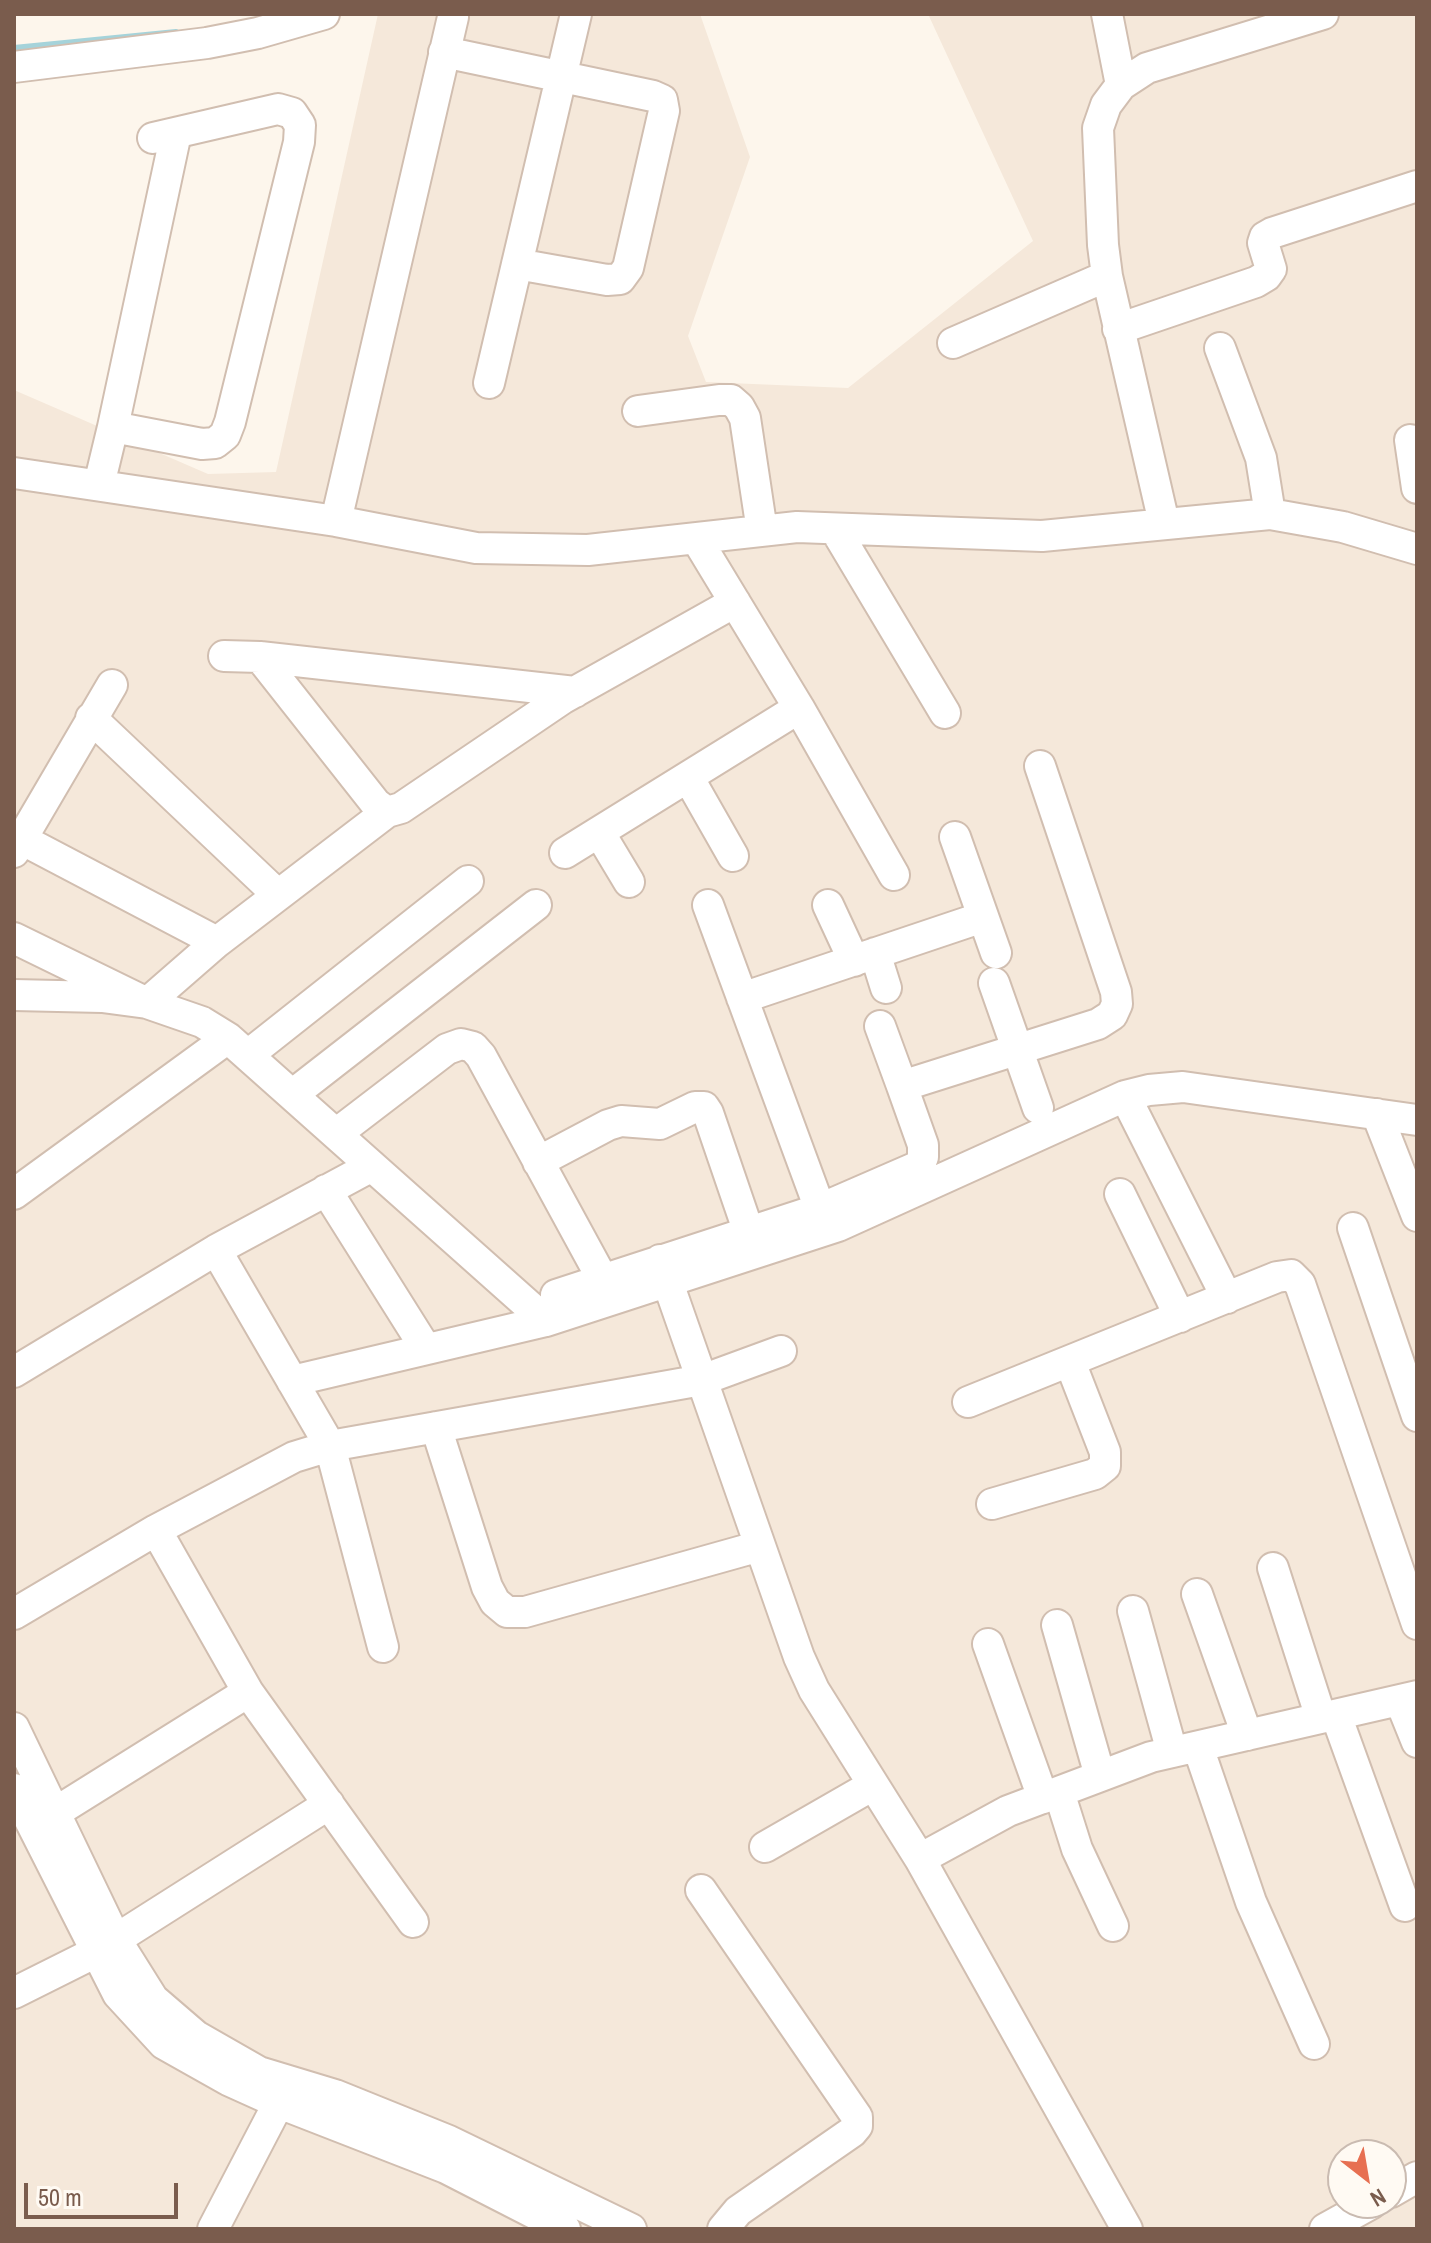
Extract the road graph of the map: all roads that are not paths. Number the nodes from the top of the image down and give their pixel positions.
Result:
1 (324, 14) edge
2 (576, 14) edge
3 (1107, 14) edge
4 (1311, 16) edge
5 (453, 17) dead end
6 (1247, 25) edge
7 (444, 52) junction
8 (14, 67) edge
9 (562, 78) junction
10 (1121, 85) junction
11 (1417, 186) edge
12 (517, 264) junction
13 (1107, 276) junction
14 (1118, 329) junction
15 (953, 343) dead end
16 (1220, 348) dead end
17 (489, 383) dead end
18 (638, 411) dead end
19 (113, 427) junction
20 (1410, 440) dead end
21 (14, 473) edge
22 (99, 485) junction
23 (1417, 488) edge
24 (1270, 514) junction
25 (336, 521) junction
26 (1164, 523) junction
27 (835, 529) junction
28 (762, 531) junction
29 (696, 538) junction
30 (1417, 549) edge
31 (735, 602) junction
32 (224, 656) dead end
33 (260, 657) junction
34 (112, 685) dead end
35 (575, 692) junction
36 (799, 708) junction
37 (945, 713) dead end
38 (91, 718) junction
39 (1040, 766) dead end
40 (688, 777) junction
41 (387, 812) junction
42 (599, 832) junction
43 (955, 837) dead end
44 (18, 845) edge
45 (565, 853) dead end
46 (733, 856) dead end
47 (894, 875) dead end
48 (468, 881) dead end
49 (629, 882) dead end
50 (278, 895) junction
51 (536, 905) dead end
52 (708, 905) dead end
53 (828, 905) dead end
54 (983, 917) junction
55 (14, 938) edge
56 (217, 942) junction
57 (996, 953) dead end
58 (864, 957) junction
59 (994, 983) dead end
60 (886, 988) dead end
61 (14, 995) edge
62 (742, 998) junction
63 (147, 1003) junction
64 (880, 1026) dead end
65 (238, 1046) junction
66 (1018, 1050) junction
67 (902, 1086) junction
68 (292, 1095) junction
69 (1125, 1096) junction
70 (1038, 1108) dead end
71 (1377, 1114) junction
72 (1417, 1120) edge
73 (336, 1134) junction
74 (538, 1162) junction
75 (372, 1166) junction
76 (326, 1190) junction
77 (14, 1194) edge
78 (1120, 1194) dead end
79 (820, 1209) junction
80 (1417, 1216) edge
81 (1353, 1228) dead end
82 (748, 1230) junction
83 (216, 1250) junction
84 (664, 1272) junction
85 (603, 1280) junction
86 (1227, 1298) junction
87 (551, 1308) junction
88 (1180, 1317) junction
89 (426, 1349) junction
90 (781, 1351) dead end
91 (1070, 1362) junction
92 (14, 1372) edge
93 (702, 1380) junction
94 (292, 1381) junction
95 (968, 1402) dead end
96 (1417, 1416) edge
97 (436, 1427) junction
98 (330, 1446) junction
99 (992, 1504) dead end
100 (156, 1530) junction
101 (760, 1546) junction
102 (1273, 1568) dead end
103 (1197, 1594) dead end
104 (1133, 1611) dead end
105 (14, 1614) edge
106 (1417, 1624) edge
107 (1057, 1625) dead end
108 (988, 1644) dead end
109 (383, 1647) dead end
110 (248, 1692) junction
111 (1408, 1698) edge
112 (1328, 1716) junction
113 (14, 1728) edge
114 (1247, 1735) junction
115 (1417, 1742) edge
116 (1185, 1750) junction
117 (1100, 1776) junction
118 (873, 1785) junction
119 (14, 1789) edge
120 (1051, 1795) junction
121 (329, 1804) junction
122 (34, 1825) edge
123 (765, 1847) dead end
124 (920, 1859) junction
125 (701, 1890) dead end
126 (1405, 1906) dead end
127 (413, 1922) dead end
128 (1113, 1926) dead end
129 (106, 1946) junction
130 (14, 1993) edge
131 (1314, 2044) dead end
132 (284, 2092) junction
133 (1343, 2219) edge
134 (213, 2229) edge
135 (565, 2229) edge
136 (631, 2229) edge
137 (723, 2229) edge
138 (1127, 2229) edge
139 (1325, 2229) edge

1 - 8 street
2 - 9 street
3 - 10 street
4 - 6 street
5 - 7 street
6 - 10 street
7 - 9 street
7 - 25 street
9 - 12 street
9 - 12 street
10 - 13 street
11 - 14 street
12 - 17 street
13 - 14 street
13 - 15 street
14 - 26 street
16 - 24 street
18 - 28 street
19 - 19 street
19 - 22 street
20 - 23 street
21 - 22 street
22 - 25 street
24 - 26 street
24 - 30 street
25 - 29 street
26 - 27 street
27 - 28 street
27 - 37 street
28 - 29 street
29 - 31 street
31 - 35 street
31 - 36 street
32 - 33 street
33 - 35 street
33 - 41 street
34 - 38 street
35 - 41 street
36 - 40 street
36 - 47 street
38 - 44 street
38 - 50 street
39 - 66 street
40 - 42 street
40 - 46 street
41 - 50 street
42 - 45 street
42 - 49 street
43 - 54 street
44 - 56 street
48 - 65 street
50 - 56 street
51 - 68 street
52 - 62 street
53 - 58 street
54 - 57 street
54 - 58 street
55 - 63 street
56 - 63 street
58 - 60 street
58 - 62 street
59 - 66 street
61 - 63 street
62 - 79 street
63 - 65 street
64 - 67 street
65 - 68 street
65 - 77 street
66 - 67 street
66 - 70 street
67 - 79 street
68 - 73 street
69 - 71 street
69 - 84 street
69 - 86 street
71 - 72 street
71 - 80 street
73 - 74 street
73 - 75 street
74 - 82 street
74 - 85 street
75 - 76 street
75 - 87 street
76 - 83 street
76 - 89 street
78 - 88 street
79 - 82 street
81 - 96 street
82 - 84 street
83 - 92 street
83 - 94 street
84 - 85 street
84 - 87 street
84 - 93 street
85 - 87 street
86 - 88 street
86 - 106 street
87 - 89 street
88 - 91 street
89 - 94 street
90 - 93 street
91 - 95 street
91 - 99 street
93 - 97 street
93 - 101 street
94 - 98 street
97 - 98 street
97 - 101 street
98 - 100 street
98 - 109 street
100 - 105 street
100 - 110 street
101 - 118 street
102 - 112 street
103 - 114 street
104 - 116 street
107 - 117 street
108 - 120 street
110 - 121 street
110 - 122 street
111 - 112 street
111 - 115 street
112 - 114 street
112 - 126 street
113 - 122 street
114 - 116 street
116 - 117 street
116 - 131 street
117 - 120 street
118 - 123 street
118 - 124 street
119 - 122 street
120 - 124 street
120 - 128 street
121 - 127 street
121 - 129 street
122 - 129 street
124 - 138 street
125 - 137 street
129 - 130 street
129 - 132 street
132 - 134 street
132 - 135 street
132 - 136 street
133 - 139 street

